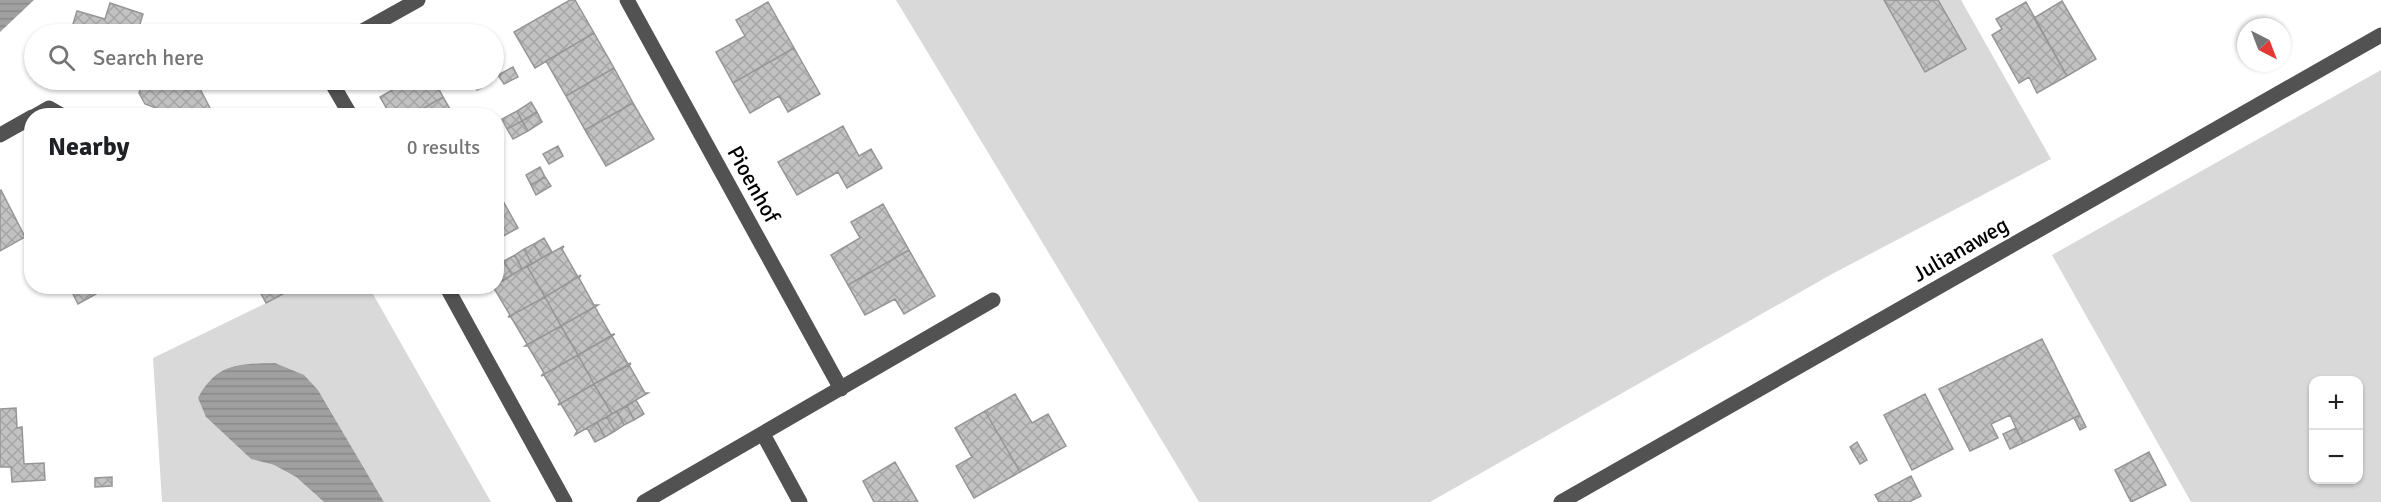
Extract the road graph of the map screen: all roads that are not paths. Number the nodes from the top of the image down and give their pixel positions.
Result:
1 (418, 0) edge
2 (627, 0) edge
3 (375, 24) edge
4 (2381, 35) edge
5 (336, 90) edge
6 (346, 108) edge
7 (24, 121) edge
8 (0, 135) edge
9 (450, 294) edge
10 (993, 300) dead end
11 (841, 389) junction
12 (763, 434) junction
13 (565, 502) edge
14 (644, 502) edge
15 (800, 502) edge
16 (1561, 502) edge

1 - 3 street
2 - 11 street, Pioenhof
4 - 16 street, Julianaweg
5 - 6 street
7 - 8 street
9 - 13 street
10 - 11 street
11 - 12 street
12 - 14 street
12 - 15 street

